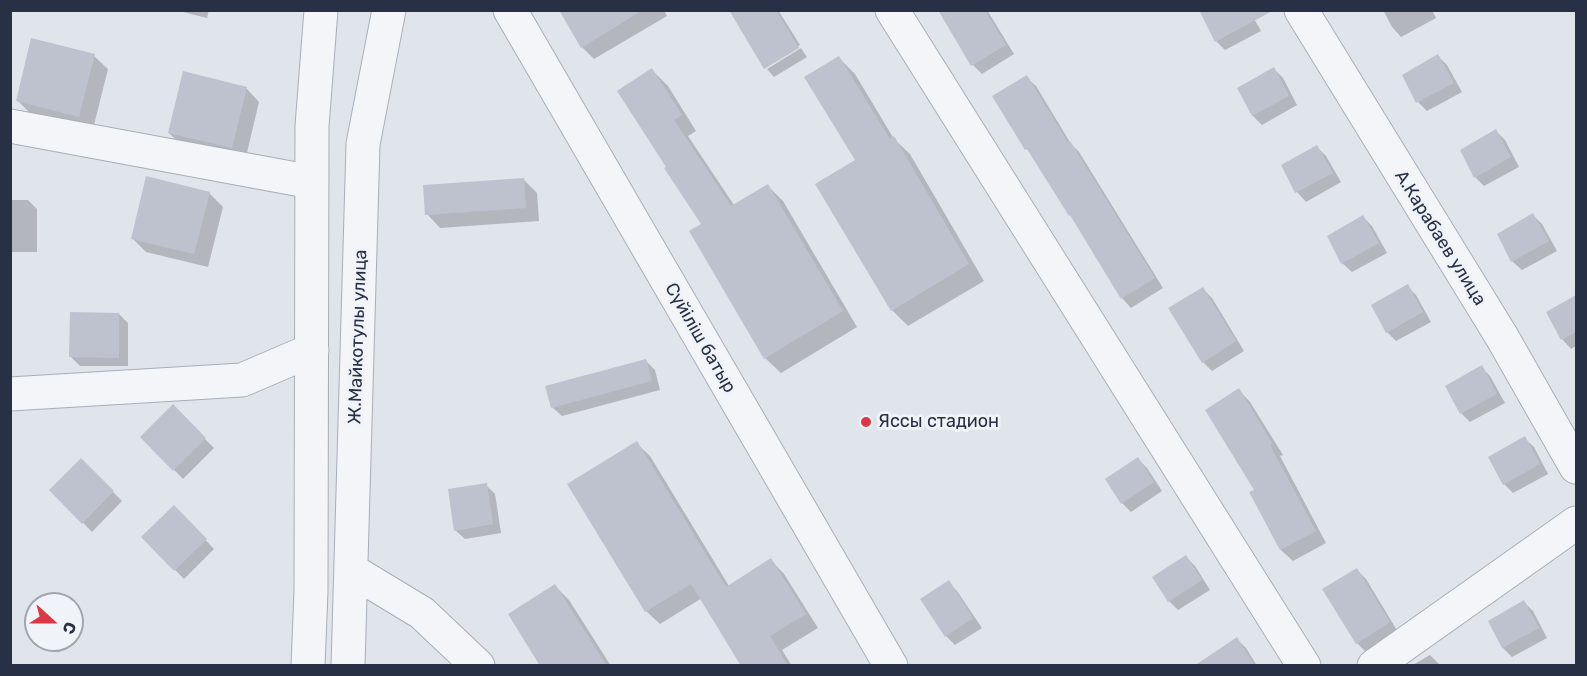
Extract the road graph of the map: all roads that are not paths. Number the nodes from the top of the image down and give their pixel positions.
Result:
1 (321, 10) edge
2 (389, 10) edge
3 (510, 10) edge
4 (892, 10) edge
5 (1301, 10) edge
6 (10, 126) edge
7 (312, 182) junction
8 (312, 350) junction
9 (10, 394) edge
10 (1576, 467) edge
11 (1576, 523) edge
12 (351, 570) junction
13 (308, 666) edge
14 (348, 666) edge
15 (478, 666) edge
16 (891, 666) edge
17 (1304, 666) edge
18 (1374, 666) edge

1 - 7 street
2 - 12 street, Ж.Майкотулы улица
3 - 16 street, Сүйіліш батыр
4 - 17 street
5 - 10 street, А.Карабаев улица
6 - 7 street
7 - 8 street
8 - 9 street
8 - 13 street
11 - 18 street
12 - 14 street, Ж.Майкотулы улица
12 - 15 street

